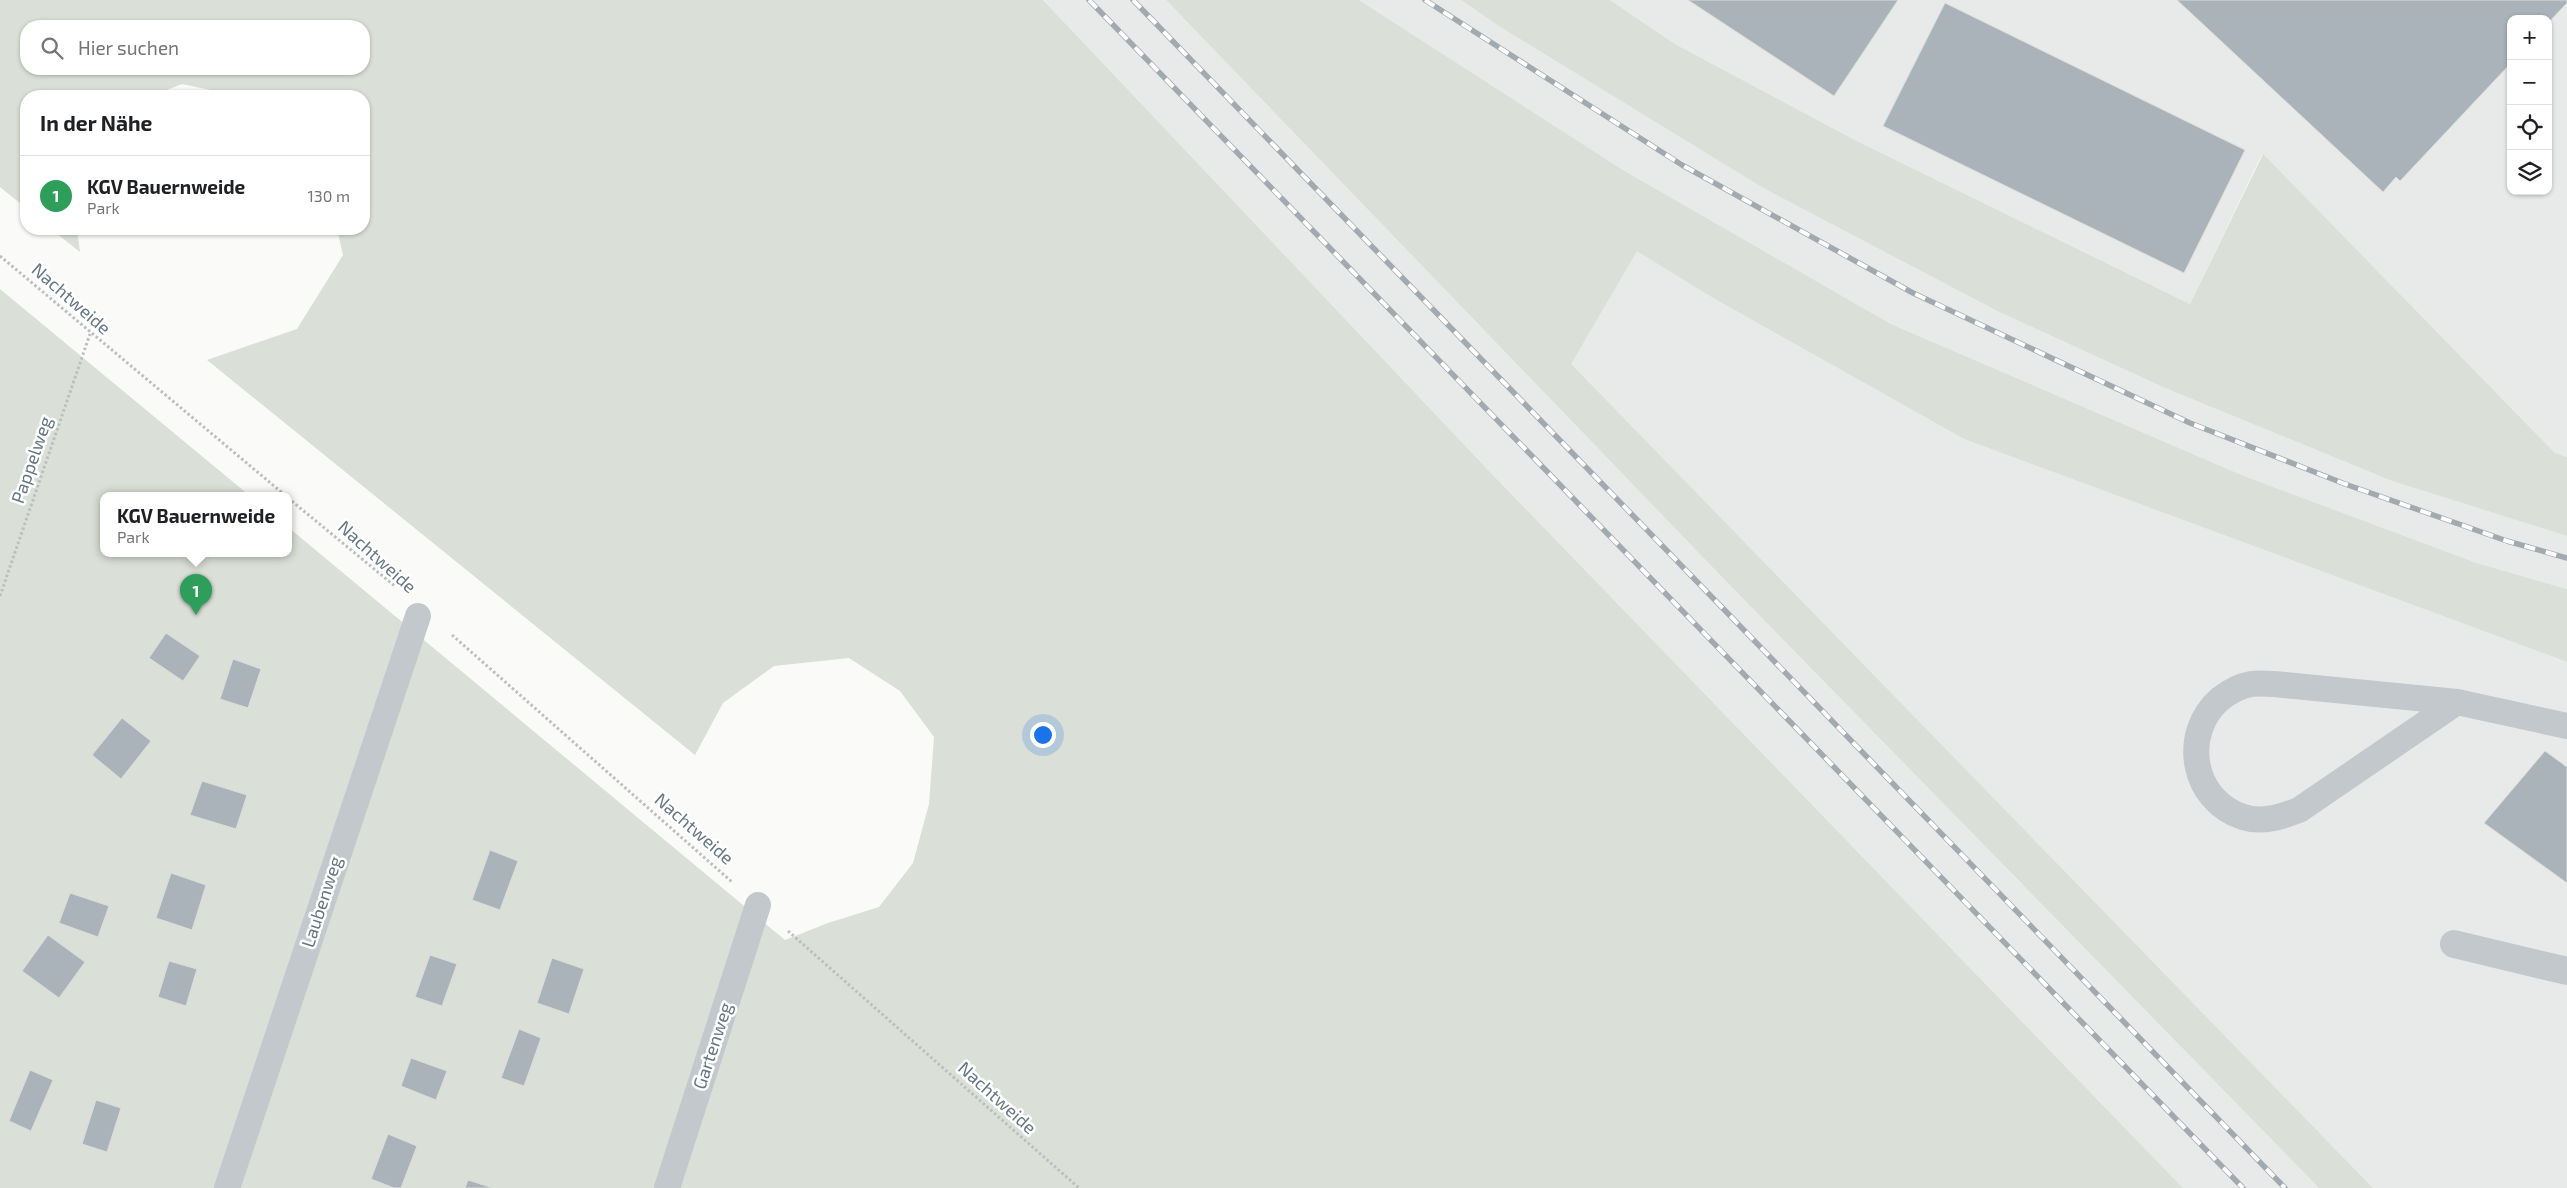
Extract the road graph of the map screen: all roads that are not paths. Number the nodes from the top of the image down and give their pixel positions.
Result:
1 (418, 616) road end
2 (2457, 702) junction
3 (2567, 726) edge
4 (758, 905) road end
5 (2454, 944) dead end
6 (2567, 971) edge
7 (227, 1188) edge
8 (667, 1188) edge

1 - 7 lane, Laubenweg
2 - 2 lane
2 - 3 lane
4 - 8 lane, Gartenweg
5 - 6 street

